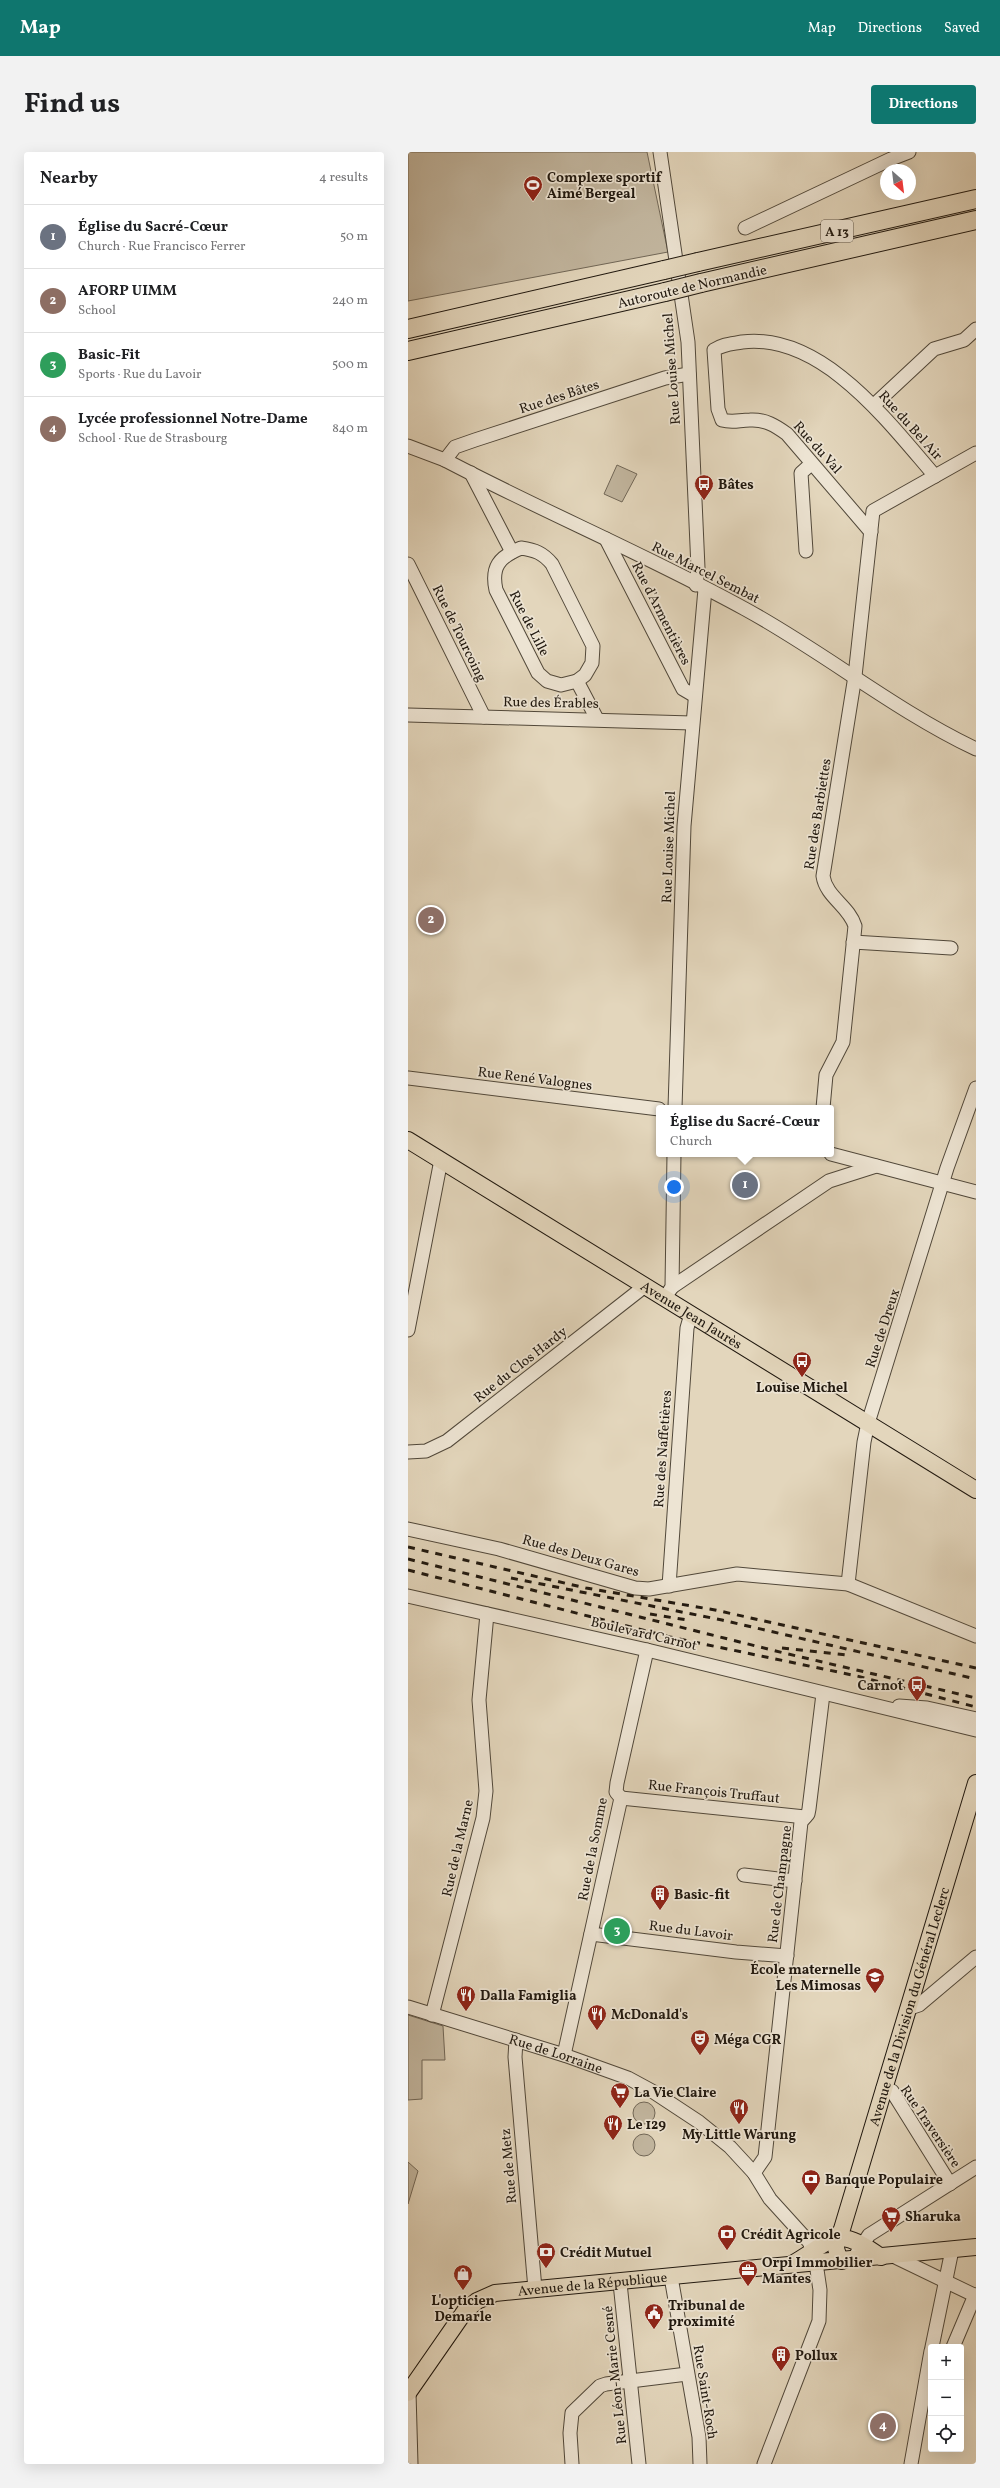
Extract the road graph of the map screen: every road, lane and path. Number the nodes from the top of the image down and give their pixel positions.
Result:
1 (660, 152) edge
2 (909, 152) edge
3 (976, 199) edge
4 (976, 220) edge
5 (745, 228) dead end
6 (408, 329) edge
7 (976, 329) edge
8 (714, 350) joint
9 (408, 351) edge
10 (689, 374) junction
11 (874, 405) junction
12 (408, 446) edge
13 (976, 453) edge
14 (445, 460) junction
15 (811, 464) junction
16 (471, 473) junction
17 (935, 476) junction
18 (871, 532) junction
19 (606, 539) junction
20 (806, 551) dead end
21 (512, 552) junction
22 (408, 564) edge
23 (700, 587) junction
24 (855, 676) junction
25 (577, 681) junction
26 (695, 696) junction
27 (410, 712) edge
28 (484, 717) junction
29 (597, 720) junction
30 (692, 723) junction
31 (976, 749) edge
32 (853, 942) junction
33 (951, 948) dead end
34 (408, 1078) edge
35 (976, 1088) edge
36 (675, 1105) edge
37 (823, 1105) edge
38 (656, 1109) edge
39 (408, 1140) edge
40 (834, 1155) edge
41 (674, 1157) edge
42 (441, 1160) junction
43 (876, 1166) junction
44 (829, 1181) junction
45 (942, 1183) junction
46 (976, 1192) edge
47 (645, 1286) junction
48 (668, 1292) junction
49 (690, 1314) junction
50 (408, 1330) edge
51 (868, 1423) junction
52 (408, 1452) edge
53 (976, 1490) edge
54 (408, 1529) edge
55 (848, 1584) junction
56 (669, 1586) junction
57 (408, 1596) edge
58 (487, 1614) junction
59 (976, 1636) edge
60 (647, 1650) junction
61 (823, 1694) junction
62 (871, 1705) junction
63 (976, 1719) edge
64 (976, 1730) edge
65 (976, 1783) edge
66 (621, 1798) junction
67 (805, 1817) junction
68 (744, 1875) dead end
69 (795, 1880) junction
70 (591, 1934) junction
71 (786, 1956) junction
72 (976, 1957) edge
73 (408, 2007) edge
74 (907, 2009) junction
75 (432, 2015) junction
76 (516, 2040) junction
77 (564, 2055) junction
78 (883, 2088) junction
79 (976, 2167) edge
80 (754, 2172) junction
81 (950, 2184) junction
82 (827, 2243) junction
83 (862, 2243) junction
84 (976, 2247) edge
85 (952, 2250) junction
86 (887, 2257) junction
87 (848, 2260) junction
88 (671, 2277) junction
89 (944, 2280) junction
90 (620, 2283) junction
91 (535, 2289) junction
92 (976, 2295) edge
93 (933, 2344) edge
94 (953, 2344) edge
95 (428, 2363) junction
96 (410, 2370) edge
97 (687, 2374) junction
98 (631, 2379) junction
99 (927, 2387) edge
100 (409, 2391) edge
101 (412, 2464) edge
102 (572, 2464) edge
103 (639, 2464) edge
104 (700, 2464) edge
105 (764, 2464) edge
106 (911, 2464) edge

1 - 10 street, Rue Louise Michel
2 - 5 street
3 - 6 highway, Autoroute de Normandie / A 13, bridge
4 - 9 highway, Autoroute de Normandie / A 13, bridge
7 - 11 street
8 - 11 street, Rue du Bel Air
8 - 15 street, Rue du Val
10 - 14 street, Rue des Bâtes
10 - 23 street, Rue Louise Michel
11 - 17 street, Rue du Bel Air
12 - 14 street, Rue Marcel Sembat
13 - 17 street
14 - 16 street, Rue Marcel Sembat
15 - 18 street, Rue du Val
15 - 20 street
16 - 19 street, Rue Marcel Sembat
16 - 21 street
17 - 18 street, Rue des Barbiettes
18 - 24 street, Rue des Barbiettes
19 - 23 street, Rue Marcel Sembat
19 - 26 street, Rue d'Armentières
21 - 25 street
21 - 25 street, Rue de Lille
22 - 28 street, Rue de Tourcoing
23 - 24 street, Rue Marcel Sembat
23 - 26 street, Rue Louise Michel
24 - 31 street, Rue Marcel Sembat
24 - 32 street, Rue des Barbiettes
25 - 29 street
26 - 30 street, Rue Louise Michel
27 - 28 street, Rue des Érables
28 - 29 street, Rue des Érables
29 - 30 street, Rue des Érables
30 - 36 street, Rue Louise Michel
32 - 33 street
32 - 37 street, Rue des Barbiettes
34 - 38 street, Rue René Valognes
35 - 45 street, Rue de Dreux
39 - 42 main road, Avenue Jean Jaurès
40 - 43 street
40 - 44 street
41 - 48 street
42 - 47 main road, Avenue Jean Jaurès
42 - 50 street
43 - 44 street
43 - 45 street
44 - 48 street
45 - 46 street
45 - 51 street, Rue de Dreux
47 - 48 main road, Avenue Jean Jaurès
47 - 52 street, Rue du Clos Hardy
48 - 49 main road, Avenue Jean Jaurès
49 - 51 main road, Avenue Jean Jaurès
49 - 56 street, Rue des Naffetières
51 - 53 main road, Avenue Jean Jaurès
51 - 55 street, Rue de Dreux
54 - 56 street, Rue des Deux Gares
55 - 56 street, Rue des Deux Gares
55 - 59 street, Rue des Deux Gares
57 - 58 street, Boulevard Carnot
58 - 60 street, Boulevard Carnot
58 - 75 street, Rue de la Marne
60 - 61 street, Boulevard Carnot
60 - 66 street, Rue de la Somme
61 - 62 street, Boulevard Carnot
61 - 67 street, Rue de Champagne
62 - 63 street, Boulevard Carnot
62 - 64 street, Boulevard Carnot
65 - 74 main road, Avenue de la Division du Général Leclerc
66 - 67 street, Rue François Truffaut
66 - 70 street, Rue de la Somme
67 - 69 street, Rue de Champagne
68 - 69 street
69 - 71 street, Rue de Champagne
70 - 71 street, Rue du Lavoir
70 - 77 street, Rue de la Somme
71 - 80 street, Rue de Champagne
72 - 74 street
73 - 75 street, Rue de Lorraine
74 - 78 main road, Avenue de la Division du Général Leclerc
75 - 76 street, Rue de Lorraine
76 - 77 street, Rue de Lorraine
76 - 91 street, Rue de Metz
77 - 80 street, Rue de Lorraine
78 - 81 street, Rue Traversière
78 - 82 main road, Avenue de la Division du Général Leclerc
79 - 81 street
80 - 82 street, Rue de Lorraine
81 - 83 street
82 - 83 main road
82 - 87 main road, Avenue de la République
82 - 87 main road, Avenue de la Division du Général Leclerc
82 - 88 main road, Avenue de la République
82 - 105 street
83 - 86 main road
83 - 87 street
84 - 85 main road, Avenue de la République
85 - 86 main road, Avenue de la République
85 - 89 street
86 - 87 main road, Avenue de la République
86 - 89 street
88 - 90 main road, Avenue de la République
88 - 97 street, Rue Saint-Roch
89 - 92 street
89 - 93 street
90 - 91 main road, Avenue de la République
90 - 98 street, Rue Léon-Marie Cesné
91 - 95 main road, Avenue de la République
92 - 94 street
95 - 96 main road
95 - 100 main road, Avenue de la République
96 - 100 main road
97 - 98 street
97 - 104 street, Rue Saint-Roch
98 - 102 street
98 - 103 street, Rue Léon-Marie Cesné
99 - 106 street
100 - 101 street

